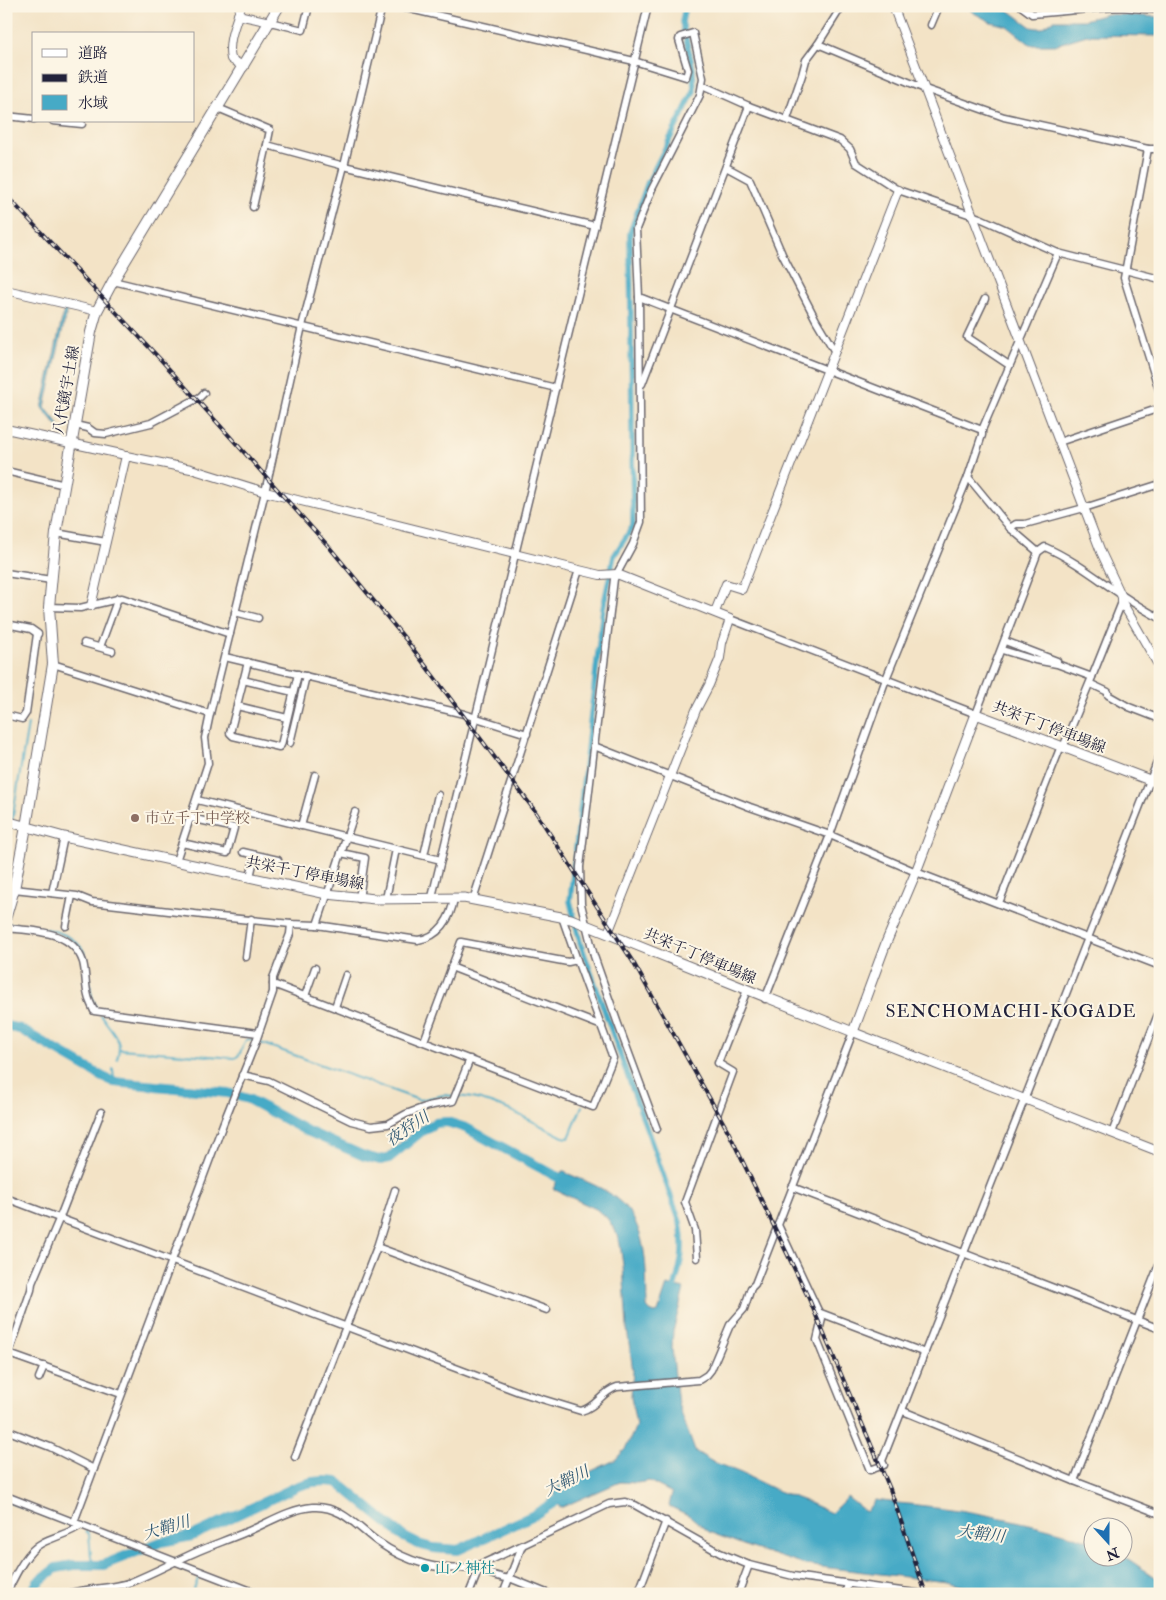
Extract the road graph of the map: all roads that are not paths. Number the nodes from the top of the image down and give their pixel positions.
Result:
1 (241, 6) edge
2 (280, 6) edge
3 (309, 6) edge
4 (382, 6) edge
5 (397, 6) edge
6 (648, 6) edge
7 (842, 6) edge
8 (894, 6) edge
9 (939, 6) edge
10 (1021, 6) edge
11 (1160, 10) edge
12 (238, 15) junction
13 (270, 22) junction
14 (931, 25) dead end
15 (818, 44) junction
16 (634, 62) junction
17 (244, 67) junction
18 (702, 85) junction
19 (925, 89) junction
20 (749, 106) junction
21 (218, 108) junction
22 (6, 116) edge
23 (32, 119) edge
24 (787, 119) junction
25 (63, 122) edge
26 (82, 124) dead end
27 (267, 145) junction
28 (1148, 148) junction
29 (1160, 150) edge
30 (344, 166) junction
31 (726, 167) junction
32 (898, 190) junction
33 (253, 207) dead end
34 (974, 216) junction
35 (595, 226) junction
36 (1058, 253) junction
37 (1126, 270) junction
38 (1160, 279) edge
39 (113, 281) junction
40 (6, 290) edge
41 (639, 297) junction
42 (985, 299) dead end
43 (671, 309) junction
44 (97, 311) junction
45 (302, 326) junction
46 (1020, 340) junction
47 (835, 352) junction
48 (1009, 366) junction
49 (828, 370) junction
50 (556, 388) junction
51 (641, 388) junction
52 (204, 393) dead end
53 (1160, 393) edge
54 (1160, 408) edge
55 (75, 424) junction
56 (6, 429) edge
57 (982, 430) junction
58 (1060, 442) junction
59 (72, 443) junction
60 (121, 454) dead end
61 (6, 471) edge
62 (968, 477) junction
63 (1160, 484) edge
64 (64, 485) junction
65 (265, 492) junction
66 (1084, 508) junction
67 (1010, 528) junction
68 (56, 533) junction
69 (106, 542) junction
70 (1038, 552) junction
71 (516, 554) junction
72 (579, 570) junction
73 (6, 573) edge
74 (617, 574) junction
75 (51, 580) junction
76 (118, 598) junction
77 (1122, 599) junction
78 (91, 606) junction
79 (49, 607) junction
80 (236, 612) junction
81 (715, 612) junction
82 (258, 618) dead end
83 (1160, 618) edge
84 (730, 619) junction
85 (6, 624) edge
86 (230, 634) junction
87 (1005, 641) junction
88 (84, 643) dead end
89 (100, 647) junction
90 (1002, 650) junction
91 (112, 652) dead end
92 (225, 657) junction
93 (248, 662) junction
94 (53, 664) junction
95 (1160, 668) edge
96 (298, 674) junction
97 (306, 676) junction
98 (886, 679) junction
99 (1092, 679) junction
100 (243, 680) junction
101 (294, 692) junction
102 (237, 706) junction
103 (210, 714) junction
104 (976, 714) junction
105 (6, 715) edge
106 (475, 717) junction
107 (287, 718) junction
108 (1160, 719) edge
109 (527, 734) junction
110 (290, 743) dead end
111 (594, 746) junction
112 (1061, 746) junction
113 (1160, 755) edge
114 (315, 775) dead end
115 (670, 776) junction
116 (1150, 780) junction
117 (1160, 784) edge
118 (438, 795) dead end
119 (197, 800) junction
120 (355, 812) dead end
121 (191, 818) junction
122 (7, 821) edge
123 (24, 826) junction
124 (301, 826) junction
125 (830, 835) junction
126 (64, 836) junction
127 (346, 837) junction
128 (182, 843) junction
129 (396, 849) junction
130 (243, 852) dead end
131 (341, 853) junction
132 (255, 855) junction
133 (424, 855) junction
134 (278, 860) dead end
135 (441, 860) junction
136 (176, 861) junction
137 (916, 872) junction
138 (250, 877) junction
139 (14, 889) junction
140 (52, 893) junction
141 (327, 894) junction
142 (72, 896) junction
143 (432, 897) junction
144 (454, 898) junction
145 (359, 899) junction
146 (386, 899) junction
147 (474, 900) junction
148 (998, 903) junction
149 (6, 916) edge
150 (566, 918) junction
151 (251, 919) junction
152 (585, 923) junction
153 (291, 924) junction
154 (317, 925) junction
155 (66, 926) dead end
156 (6, 928) edge
157 (608, 933) junction
158 (1088, 938) junction
159 (246, 957) dead end
160 (577, 960) junction
161 (1160, 966) edge
162 (451, 967) junction
163 (315, 968) dead end
164 (346, 975) dead end
165 (272, 984) junction
166 (747, 990) junction
167 (305, 996) junction
168 (766, 998) junction
169 (335, 1007) junction
170 (1160, 1009) edge
171 (602, 1026) junction
172 (852, 1032) junction
173 (257, 1039) junction
174 (424, 1041) junction
175 (470, 1059) junction
176 (241, 1076) junction
177 (1025, 1099) junction
178 (100, 1112) dead end
179 (657, 1129) dead end
180 (1112, 1133) junction
181 (1160, 1152) edge
182 (792, 1187) junction
183 (395, 1190) dead end
184 (6, 1198) edge
185 (60, 1217) junction
186 (778, 1225) junction
187 (377, 1246) junction
188 (965, 1253) junction
189 (697, 1258) dead end
190 (171, 1260) junction
191 (1160, 1262) edge
192 (547, 1310) dead end
193 (818, 1312) junction
194 (1137, 1320) junction
195 (345, 1326) junction
196 (1160, 1328) edge
197 (925, 1353) junction
198 (9, 1354) junction
199 (6, 1362) edge
200 (44, 1366) junction
201 (39, 1378) dead end
202 (121, 1394) junction
203 (903, 1411) junction
204 (6, 1430) edge
205 (295, 1458) dead end
206 (94, 1469) junction
207 (1074, 1481) junction
208 (6, 1496) edge
209 (1160, 1514) edge
210 (666, 1521) junction
211 (74, 1522) junction
212 (81, 1525) junction
213 (522, 1546) junction
214 (173, 1561) junction
215 (749, 1565) junction
216 (477, 1568) junction
217 (509, 1578) junction
218 (848, 1584) junction
219 (242, 1590) edge
220 (6, 1594) edge
221 (68, 1594) edge
222 (260, 1594) edge
223 (469, 1594) edge
224 (503, 1594) edge
225 (549, 1594) edge
226 (638, 1594) edge
227 (738, 1594) edge
228 (845, 1594) edge
229 (923, 1594) edge

1 - 12 street
2 - 13 main road, 八代鏡宇土線
3 - 13 street
4 - 30 street
5 - 16 street
6 - 16 street
7 - 15 street
8 - 19 street
9 - 14 street
10 - 11 street
12 - 13 street
12 - 17 street
13 - 17 main road, 八代鏡宇土線
15 - 19 street
15 - 24 street
16 - 18 street
16 - 35 street
17 - 21 main road, 八代鏡宇土線
18 - 20 street
18 - 41 street
19 - 28 street
19 - 34 street
20 - 24 street
20 - 31 street
21 - 27 street
21 - 39 main road, 八代鏡宇土線
22 - 23 street
24 - 32 street
25 - 26 street
27 - 30 street
27 - 33 street
28 - 29 street
28 - 37 street
30 - 35 street
30 - 45 street
31 - 43 street
31 - 47 street
32 - 34 street
32 - 47 street
34 - 36 street
34 - 46 street
35 - 50 street
36 - 37 street
36 - 46 street
37 - 38 street
37 - 53 street
39 - 44 main road, 八代鏡宇土線
39 - 45 street
40 - 44 street
41 - 43 street
41 - 51 street
42 - 48 street
43 - 49 street
43 - 51 street
44 - 55 main road, 八代鏡宇土線
45 - 50 street
45 - 65 street
46 - 48 street
46 - 58 street
47 - 49 street
48 - 57 street
49 - 57 street
49 - 81 street
50 - 71 street
51 - 74 street
52 - 55 street
54 - 58 street
55 - 59 main road, 八代鏡宇土線
56 - 59 street
57 - 62 street
58 - 66 street
59 - 60 street
59 - 64 main road, 八代鏡宇土線
61 - 64 street
62 - 67 street
62 - 98 street
63 - 66 street
64 - 68 main road, 八代鏡宇土線
65 - 69 street
65 - 71 street
65 - 80 street
66 - 67 street
66 - 77 street
67 - 70 street
68 - 69 street
68 - 75 main road, 八代鏡宇土線
69 - 78 street
70 - 77 street
70 - 87 street
71 - 72 street
71 - 106 street
72 - 74 street
72 - 109 street
73 - 75 street
74 - 81 street
74 - 111 street
75 - 79 main road, 八代鏡宇土線
76 - 78 street
76 - 86 street
76 - 89 street
77 - 83 street
77 - 95 street
77 - 99 street
78 - 79 street
79 - 94 main road, 八代鏡宇土線
80 - 82 street
80 - 86 street
81 - 84 street
84 - 98 street
84 - 115 street
85 - 105 street
86 - 92 street
87 - 90 street
87 - 99 street
88 - 89 street
89 - 91 street
90 - 99 street
90 - 104 street
92 - 93 street
92 - 103 street
93 - 96 street
93 - 100 street
94 - 103 street
94 - 123 main road, 八代鏡宇土線
96 - 97 street
96 - 101 street
97 - 106 street
97 - 110 street
98 - 104 street
98 - 125 street
99 - 108 street
99 - 112 street
100 - 101 street
100 - 102 street
101 - 107 street
102 - 107 street
102 - 107 street
103 - 119 street
104 - 112 main road, 共栄千丁停車場線
104 - 137 main road, 共栄千丁停車場線
106 - 109 street
106 - 135 street
109 - 147 street
111 - 115 street
111 - 152 street
112 - 116 main road, 共栄千丁停車場線
112 - 148 street
113 - 116 street
114 - 124 street
115 - 125 street
115 - 157 street
116 - 117 main road, 共栄千丁停車場線
116 - 158 street
118 - 133 street
119 - 121 street
119 - 124 street
120 - 127 street
121 - 128 street
121 - 128 street
122 - 123 main road, 共栄千丁停車場線
123 - 126 main road, 共栄千丁停車場線
123 - 139 main road, 八代鏡宇土線
124 - 127 street
125 - 137 street
125 - 168 street
126 - 136 main road, 共栄千丁停車場線
126 - 140 street
127 - 129 street
127 - 131 street
128 - 136 street
129 - 133 street
129 - 146 street
130 - 132 street
131 - 141 street
131 - 145 street
132 - 134 street
132 - 138 street
133 - 135 street
135 - 143 street
136 - 138 main road, 共栄千丁停車場線
137 - 148 street
137 - 172 main road, 共栄千丁停車場線
138 - 141 main road, 共栄千丁停車場線
139 - 140 street
139 - 149 main road, 八代鏡宇土線
140 - 142 street
141 - 145 main road, 共栄千丁停車場線
141 - 154 street
142 - 151 street
142 - 155 street
143 - 144 main road, 共栄千丁停車場線
143 - 146 main road, 共栄千丁停車場線
144 - 147 main road, 共栄千丁停車場線
144 - 154 street
145 - 146 main road, 共栄千丁停車場線
147 - 150 main road, 共栄千丁停車場線
148 - 158 street
150 - 152 main road, 共栄千丁停車場線
150 - 160 street
151 - 153 street
151 - 159 street
152 - 157 main road, 共栄千丁停車場線
152 - 179 street
153 - 154 street
153 - 165 street
156 - 173 street
157 - 166 main road, 共栄千丁停車場線
158 - 161 street
158 - 177 street
160 - 162 street
160 - 171 street
162 - 171 street
162 - 174 street
163 - 167 street
164 - 169 street
165 - 167 street
165 - 173 street
166 - 168 main road, 共栄千丁停車場線
166 - 189 street
167 - 169 street
168 - 172 main road, 共栄千丁停車場線
169 - 174 street
170 - 180 street
171 - 175 street
172 - 177 street
172 - 182 street
173 - 176 street
174 - 175 street
175 - 176 street
176 - 190 street
177 - 180 street
177 - 188 street
178 - 185 street
180 - 181 street
182 - 186 street
182 - 188 street
183 - 187 street
184 - 185 street
185 - 190 street
185 - 198 street
186 - 193 street
186 - 195 street
187 - 192 street
187 - 195 street
188 - 194 street
188 - 197 street
190 - 195 street
190 - 202 street
191 - 194 street
193 - 197 street
193 - 203 street
194 - 196 street
194 - 207 street
195 - 205 street
197 - 203 street
198 - 199 street
198 - 200 street
200 - 201 street
200 - 202 street
202 - 206 street
203 - 207 street
204 - 206 street
206 - 211 street
207 - 209 street
208 - 211 street
210 - 213 street
210 - 215 street
210 - 226 street
211 - 212 street
212 - 214 street
212 - 220 street
213 - 216 street
213 - 217 street
214 - 216 street
214 - 219 street
214 - 221 street
215 - 218 street
215 - 227 street
216 - 217 street
216 - 223 street
217 - 224 street
217 - 225 street
218 - 228 street
218 - 229 street
219 - 222 street

